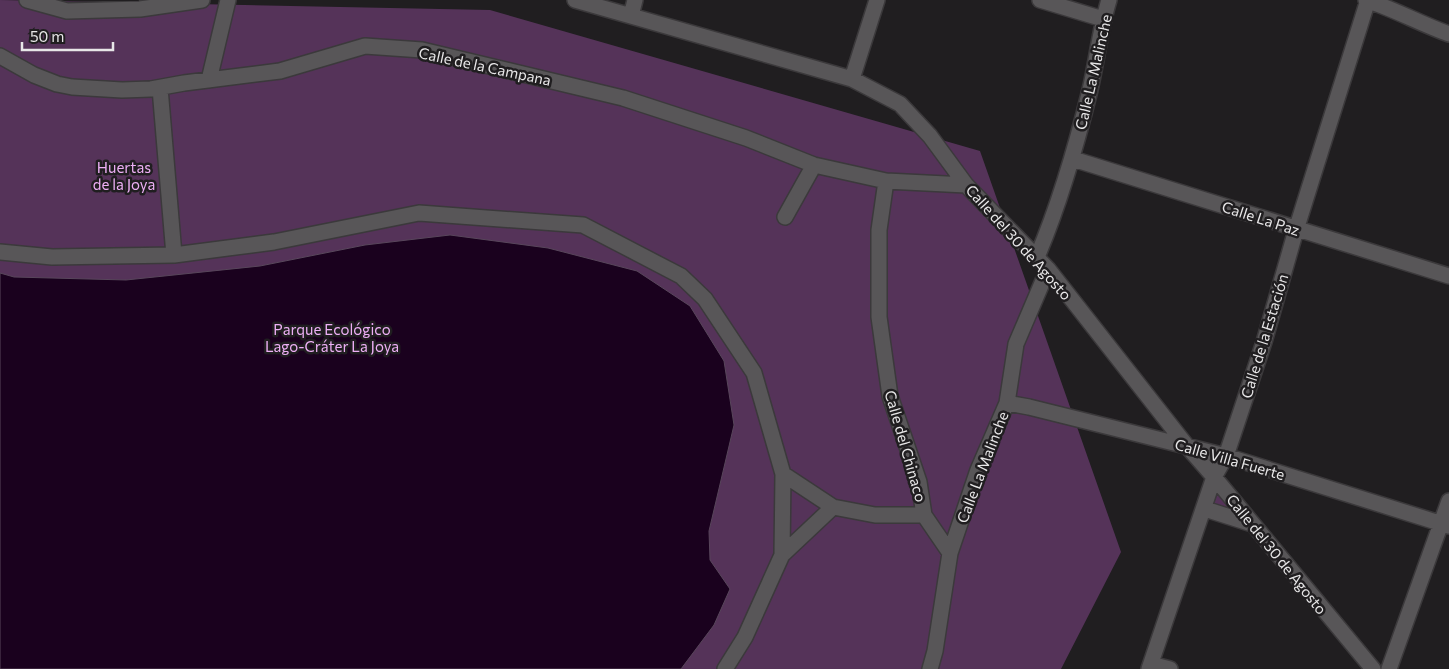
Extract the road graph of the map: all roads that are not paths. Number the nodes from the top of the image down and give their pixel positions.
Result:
1 (27, 0) edge
2 (202, 0) edge
3 (228, 0) edge
4 (575, 0) edge
5 (635, 0) edge
6 (877, 0) edge
7 (1040, 0) edge
8 (1109, 0) edge
9 (1367, 0) edge
10 (157, 3) edge
11 (631, 16) junction
12 (1103, 19) junction
13 (1449, 34) edge
14 (0, 56) edge
15 (852, 79) junction
16 (209, 80) junction
17 (160, 88) junction
18 (1073, 159) junction
19 (814, 165) junction
20 (886, 181) junction
21 (966, 185) junction
22 (785, 217) dead end
23 (1296, 230) junction
24 (0, 252) edge
25 (174, 255) junction
26 (1037, 257) junction
27 (1048, 269) junction
28 (1449, 276) edge
29 (1007, 403) junction
30 (1186, 445) junction
31 (1226, 456) junction
32 (782, 474) junction
33 (1214, 477) junction
34 (1449, 501) edge
35 (833, 507) junction
36 (1205, 509) junction
37 (924, 515) junction
38 (1252, 524) junction
39 (1445, 525) edge
40 (950, 553) junction
41 (782, 556) junction
42 (1150, 666) edge
43 (725, 669) edge
44 (930, 669) edge
45 (1170, 669) edge
46 (1372, 669) edge
47 (1389, 669) edge

1 - 10 street
2 - 10 street
3 - 16 street
4 - 11 street, Calle del 30 de Agosto
5 - 11 street
6 - 15 street
7 - 12 street
8 - 12 street, Calle La Malinche
9 - 13 street
9 - 23 street, Calle de la Estación
11 - 15 street, Calle del 30 de Agosto
12 - 18 street, Calle La Malinche
14 - 17 street, Calle de la Campana
15 - 21 street, Calle del 30 de Agosto
16 - 17 street, Calle de la Campana
16 - 19 street, Calle de la Campana
17 - 25 street
18 - 23 street, Calle La Paz
18 - 26 street, Calle La Malinche
19 - 20 street, Calle de la Campana
19 - 22 street
20 - 21 street, Calle de la Campana
20 - 37 street, Calle del Chinaco
21 - 26 street, Calle del 30 de Agosto
23 - 28 street, Calle La Paz
23 - 31 street, Calle de la Estación
24 - 25 street
25 - 32 street
26 - 27 street, Calle del 30 de Agosto
27 - 29 street, Calle La Malinche
27 - 30 street, Calle del 30 de Agosto
29 - 30 street, Calle Villa Fuerte
29 - 40 street, Calle La Malinche
30 - 31 street, Calle Villa Fuerte
30 - 33 street, Calle del 30 de Agosto
31 - 33 street, Calle de la Estación
31 - 39 street, Calle Villa Fuerte
32 - 35 street
32 - 41 street
33 - 36 street, Calle de la Estación
33 - 38 street, Calle del 30 de Agosto
34 - 39 street
35 - 37 street
35 - 41 street
36 - 38 street
36 - 42 street, Calle de la Estación
37 - 40 street, Calle del Chinaco
38 - 46 street, Calle del 30 de Agosto
39 - 47 street
40 - 44 street, Calle La Malinche
41 - 43 street
42 - 45 street

